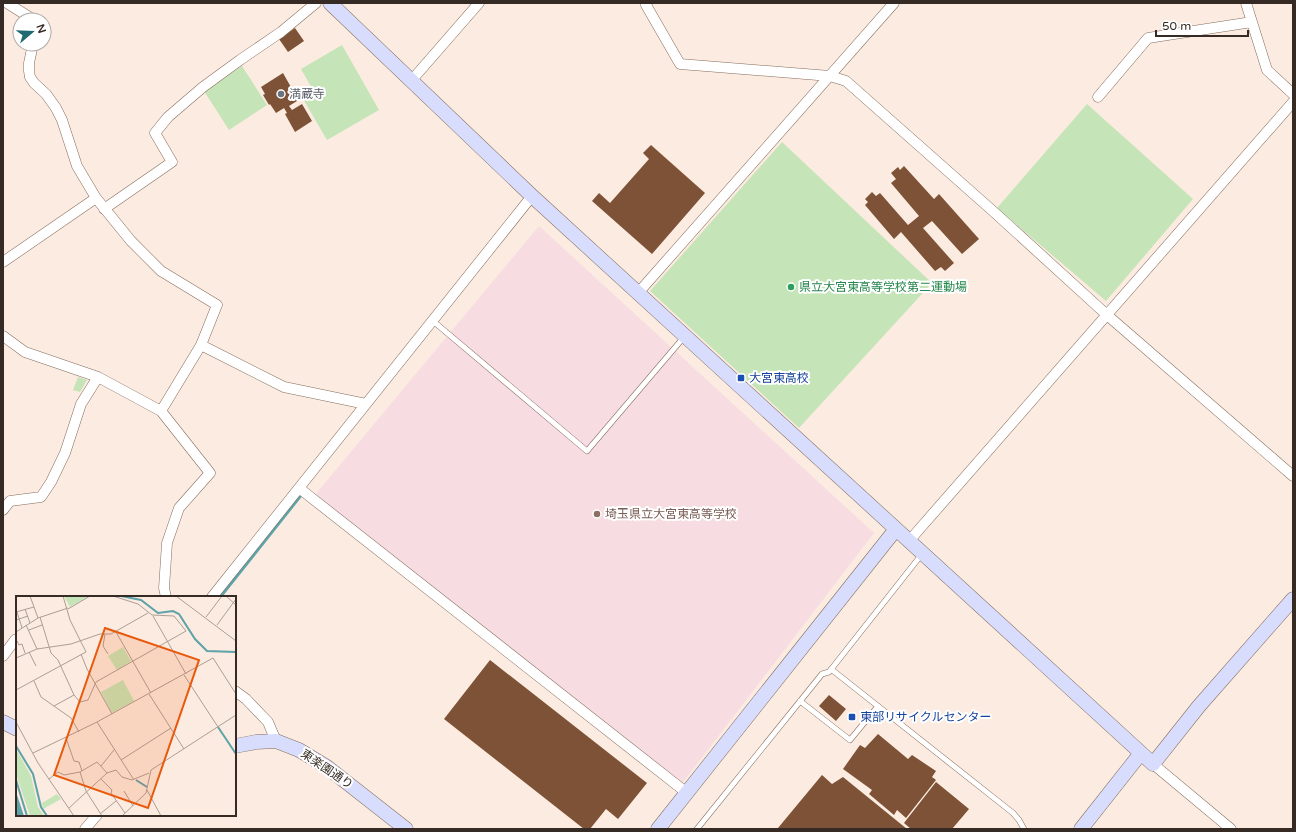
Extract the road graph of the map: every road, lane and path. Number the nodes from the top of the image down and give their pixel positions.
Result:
1 (7, 3) edge
2 (316, 3) edge
3 (330, 3) edge
4 (479, 3) edge
5 (647, 3) edge
6 (894, 3) edge
7 (1246, 3) edge
8 (21, 12) edge
9 (1252, 22) junction
10 (31, 52) edge
11 (830, 76) junction
12 (411, 81) junction
13 (1293, 94) edge
14 (1098, 97) dead end
15 (1293, 102) edge
16 (532, 196) junction
17 (96, 198) junction
18 (104, 209) junction
19 (3, 262) edge
20 (638, 293) junction
21 (1107, 315) junction
22 (432, 320) junction
23 (3, 336) edge
24 (685, 336) junction
25 (201, 345) junction
26 (98, 377) junction
27 (366, 404) junction
28 (161, 411) junction
29 (1293, 476) edge
30 (299, 488) junction
31 (3, 510) edge
32 (896, 529) junction
33 (909, 541) junction
34 (923, 554) junction
35 (166, 596) edge
36 (213, 596) edge
37 (1293, 599) edge
38 (16, 640) edge
39 (3, 656) edge
40 (831, 669) junction
41 (236, 692) edge
42 (800, 701) junction
43 (878, 706) junction
44 (3, 722) edge
45 (16, 728) edge
46 (276, 741) junction
47 (236, 746) edge
48 (1141, 753) junction
49 (1153, 764) junction
50 (687, 793) junction
51 (96, 816) edge
52 (85, 829) edge
53 (406, 829) edge
54 (658, 829) edge
55 (697, 829) edge
56 (1024, 829) edge
57 (1081, 829) edge
58 (1230, 829) edge

1 - 8 street
2 - 18 street
3 - 12 street
4 - 12 street
5 - 11 street
6 - 11 street
7 - 9 street
9 - 13 street
9 - 14 street
10 - 17 street
11 - 20 street
11 - 21 street
12 - 16 street
15 - 21 street
16 - 20 street
16 - 22 street
17 - 18 street
17 - 19 street
18 - 25 street
20 - 24 street
21 - 29 street
21 - 33 street
22 - 24 lane
22 - 27 street
23 - 26 street
24 - 32 street
25 - 27 street
25 - 28 street
26 - 28 street
26 - 31 street
27 - 30 street
28 - 35 street
30 - 36 street
30 - 50 street
32 - 33 street
32 - 50 street
33 - 34 street
34 - 40 lane
34 - 48 street
37 - 49 street
38 - 39 street
40 - 42 lane
40 - 43 lane
41 - 46 street
42 - 43 lane
42 - 55 lane
43 - 56 lane
44 - 45 street
46 - 47 street, 東楽園通り
46 - 53 street, 東楽園通り
48 - 49 street
48 - 57 street
49 - 58 street
50 - 54 street
51 - 52 street

